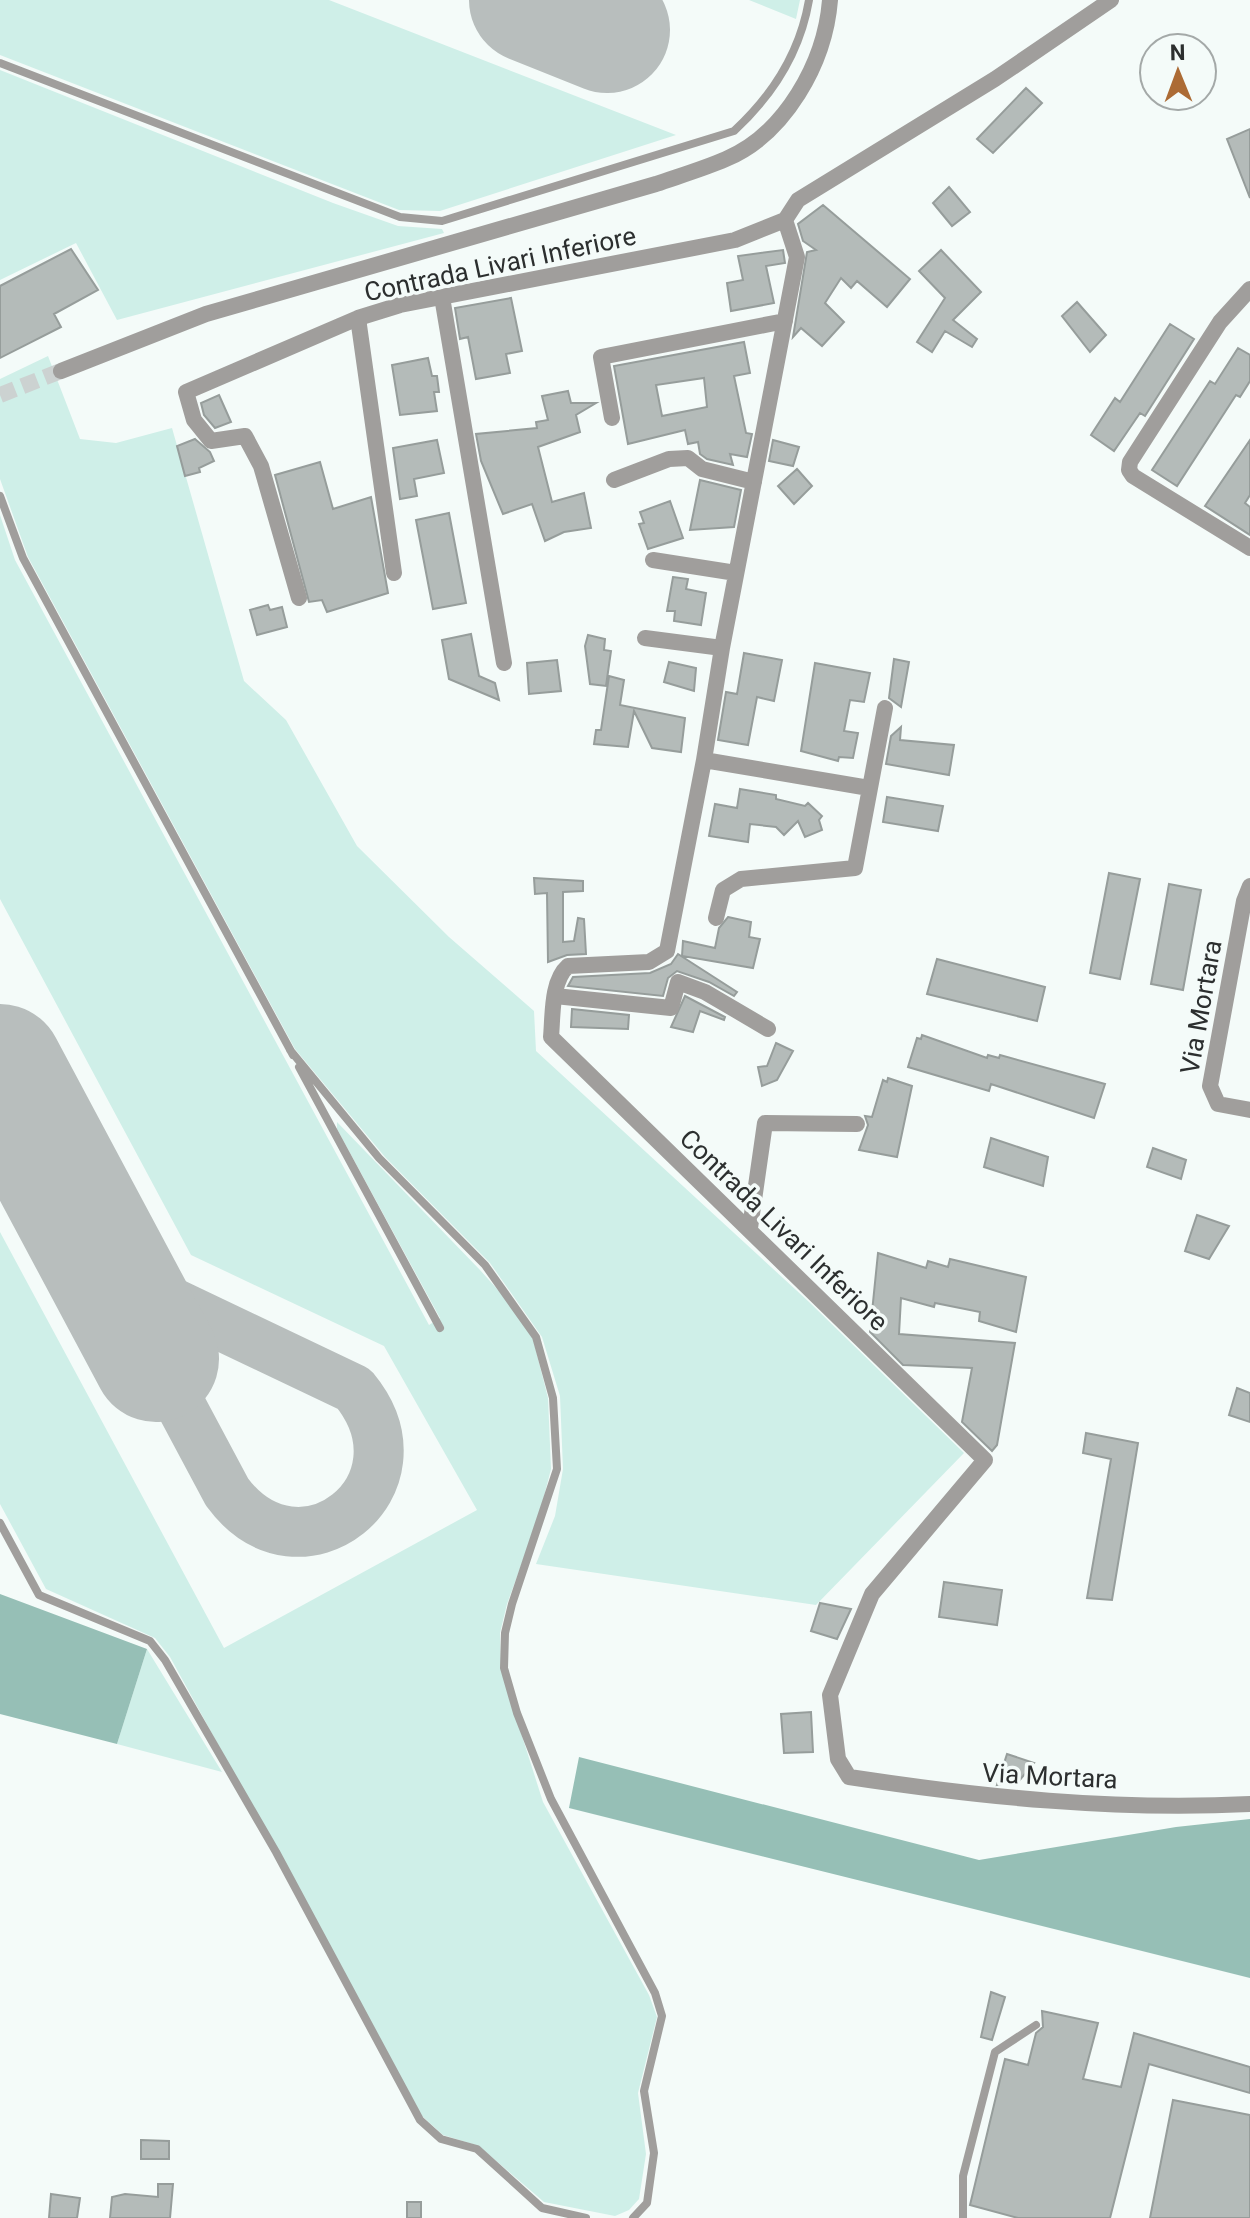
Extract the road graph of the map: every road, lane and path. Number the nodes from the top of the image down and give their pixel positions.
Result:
1 (809, 0) edge
2 (830, 0) edge
3 (1111, 0) edge
4 (0, 63) edge
5 (785, 220) junction
6 (1250, 289) edge
7 (442, 297) junction
8 (358, 318) junction
9 (785, 321) junction
10 (61, 371) tunnel mouth
11 (612, 418) dead end
12 (614, 480) dead end
13 (754, 482) junction
14 (0, 496) edge
15 (1250, 548) edge
16 (653, 560) dead end
17 (394, 573) dead end
18 (736, 573) junction
19 (299, 598) dead end
20 (645, 638) dead end
21 (722, 648) junction
22 (504, 663) dead end
23 (885, 708) dead end
24 (704, 760) junction
25 (869, 788) junction
26 (1250, 886) edge
27 (716, 918) dead end
28 (555, 996) junction
29 (768, 1029) dead end
30 (290, 1050) junction
31 (1250, 1110) edge
32 (857, 1124) dead end
33 (750, 1228) junction
34 (440, 1328) dead end
35 (0, 1523) edge
36 (849, 1777) joint
37 (1250, 1804) edge
38 (1036, 2025) dead end
39 (586, 2218) edge
40 (633, 2218) edge
41 (963, 2218) edge

1 - 4 lane
2 - 10 street
3 - 5 street, Contrada Livari Inferiore
5 - 7 street, Contrada Livari Inferiore
5 - 9 street, Contrada Livari Inferiore
6 - 15 street
7 - 8 street, Contrada Livari Inferiore
7 - 22 street
8 - 17 street
8 - 19 street, Contrada Livari Inferiore
9 - 11 street
9 - 13 street, Contrada Livari Inferiore
12 - 13 street
13 - 18 street, Contrada Livari Inferiore
14 - 30 lane
16 - 18 street
18 - 21 street, Contrada Livari Inferiore
20 - 21 street
21 - 24 street, Contrada Livari Inferiore
23 - 25 street
24 - 25 street
24 - 28 street, Contrada Livari Inferiore
25 - 27 street
26 - 31 street, Via Mortara
28 - 29 street
28 - 33 street, Contrada Livari Inferiore
30 - 34 lane
30 - 40 lane
32 - 33 street
33 - 36 street, Contrada Livari Inferiore
35 - 39 lane
36 - 37 street, Via Mortara
38 - 41 lane

